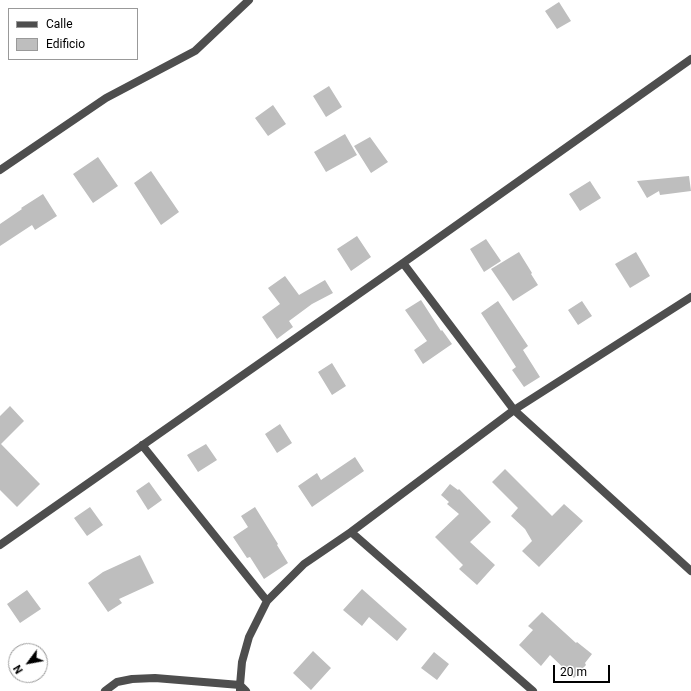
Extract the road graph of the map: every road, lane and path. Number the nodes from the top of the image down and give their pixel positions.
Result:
1 (249, 0) edge
2 (691, 59) edge
3 (0, 170) edge
4 (403, 263) junction
5 (691, 297) edge
6 (514, 410) junction
7 (142, 445) junction
8 (351, 532) junction
9 (0, 545) edge
10 (691, 571) edge
11 (267, 601) junction
12 (242, 689) edge
13 (105, 691) edge
14 (533, 691) edge

1 - 3 street
2 - 4 street
4 - 6 street
4 - 7 street
5 - 6 street
6 - 8 street
6 - 10 street
7 - 9 street
7 - 11 street
8 - 11 street
8 - 14 street
11 - 12 street
12 - 13 street

